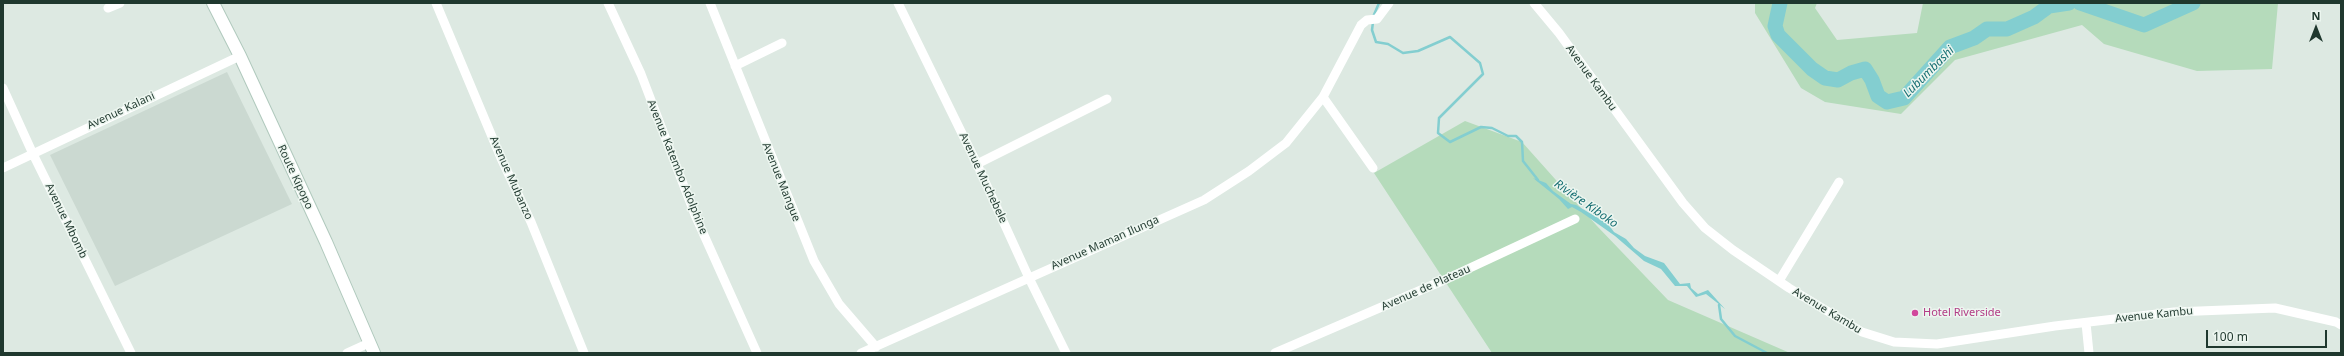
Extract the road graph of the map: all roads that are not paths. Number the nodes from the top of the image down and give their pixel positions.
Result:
1 (120, 3) edge
2 (213, 3) edge
3 (436, 3) edge
4 (608, 3) edge
5 (710, 3) edge
6 (898, 3) edge
7 (1389, 3) edge
8 (1534, 3) edge
9 (108, 8) dead end
10 (782, 43) dead end
11 (240, 56) junction
12 (735, 66) junction
13 (3, 88) edge
14 (1323, 97) junction
15 (1107, 99) dead end
16 (33, 154) junction
17 (977, 164) junction
18 (3, 168) edge
19 (1373, 168) dead end
20 (1839, 182) dead end
21 (1575, 219) dead end
22 (1029, 278) junction
23 (1779, 281) junction
24 (2086, 323) junction
25 (2341, 325) edge
26 (876, 346) junction
27 (372, 348) edge
28 (131, 353) edge
29 (347, 353) edge
30 (584, 353) edge
31 (757, 353) edge
32 (862, 353) edge
33 (1066, 353) edge
34 (1275, 353) edge
35 (2089, 353) edge

1 - 9 street
2 - 11 main road, Route Kipopo
3 - 30 street, Avenue Mubanzo
4 - 31 street, Avenue Katembo Adolphine
5 - 12 street, Avenue Mangue
6 - 17 street, Avenue Muchebele
7 - 14 street, Avenue Maman Ilunga
8 - 23 street, Avenue Kambu
10 - 12 street
11 - 16 street, Avenue Kalani
11 - 27 main road, Route Kipopo
12 - 26 street, Avenue Mangue
13 - 16 street, Avenue Mbomb
14 - 19 street
14 - 22 street, Avenue Maman Ilunga
15 - 17 street
16 - 18 street, Avenue Kalani
16 - 28 street, Avenue Mbomb
17 - 22 street, Avenue Muchebele
20 - 23 street
21 - 34 street, Avenue de Plateau
22 - 26 street, Avenue Maman Ilunga
22 - 33 street, Avenue Muchebele
23 - 24 street, Avenue Kambu
24 - 25 street, Avenue Kambu
24 - 35 street
26 - 32 street, Avenue Maman Ilunga
27 - 29 street

